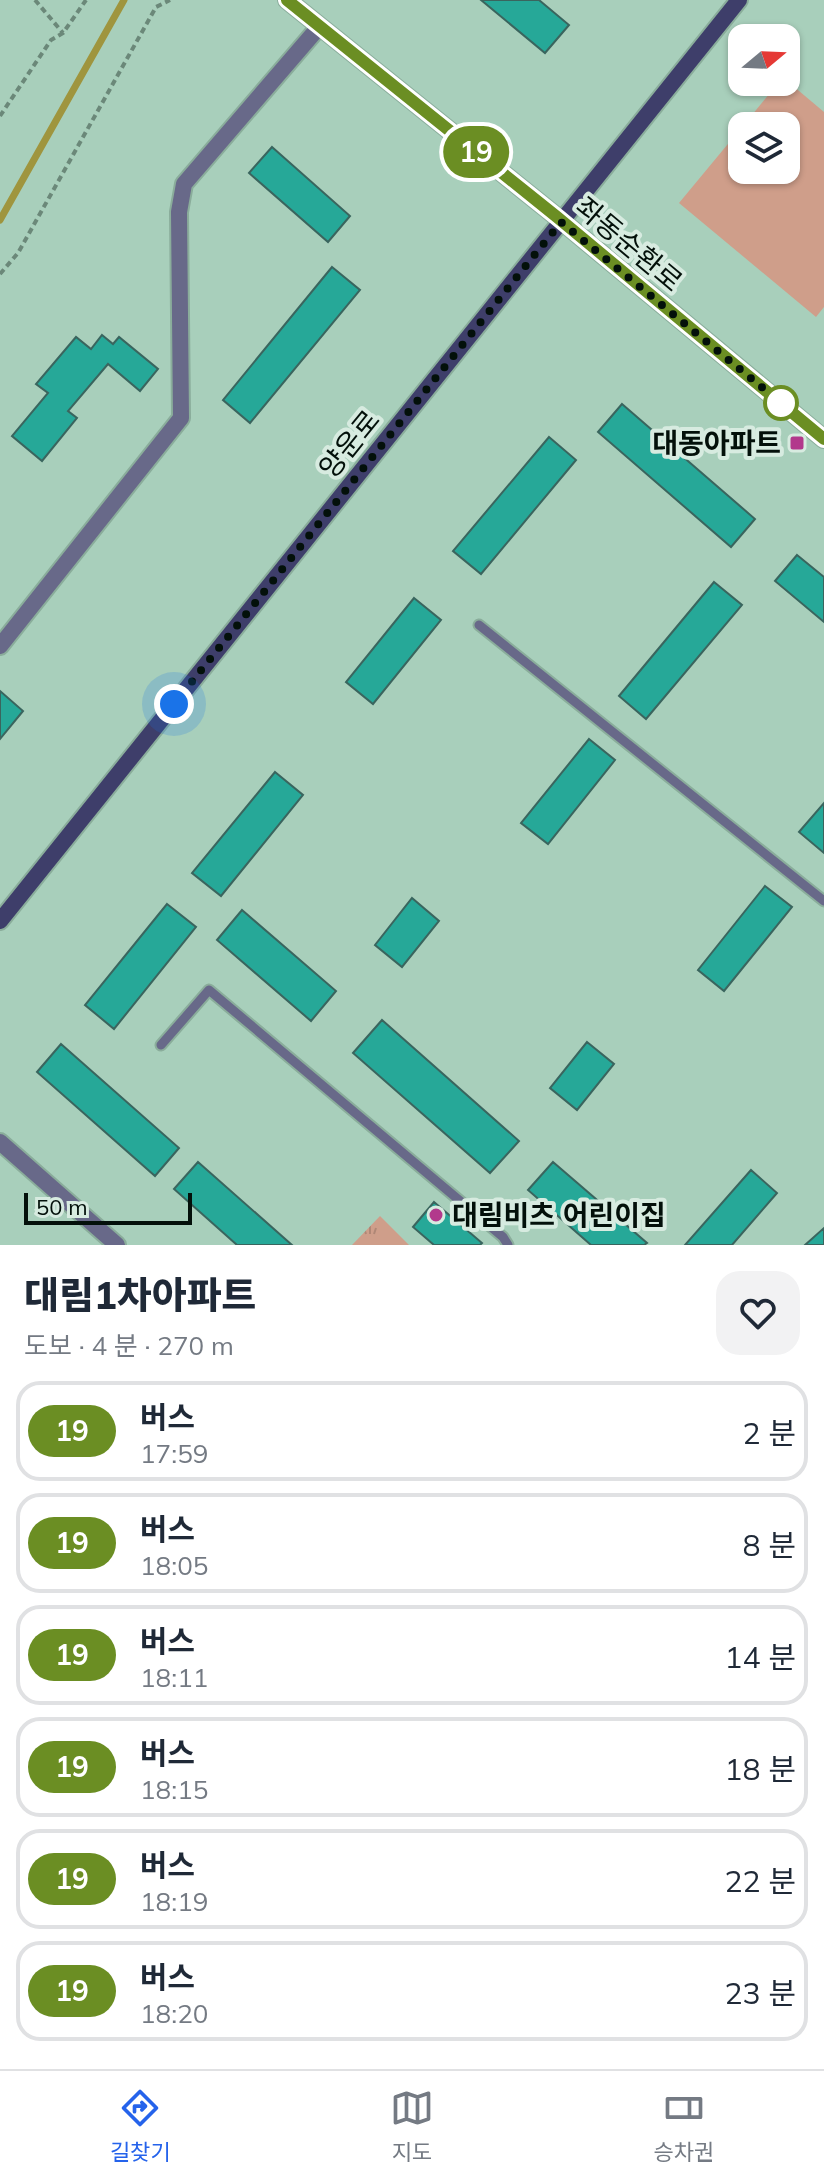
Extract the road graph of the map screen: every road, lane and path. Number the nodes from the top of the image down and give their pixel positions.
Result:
1 (35, 0) edge
2 (86, 0) edge
3 (170, 0) edge
4 (287, 0) edge
5 (739, 0) edge
6 (319, 27) junction
7 (63, 33) junction
8 (0, 116) edge
9 (561, 222) junction
10 (0, 274) edge
11 (824, 439) edge
12 (479, 625) dead end
13 (0, 646) edge
14 (824, 901) edge
15 (0, 921) edge
16 (161, 1045) dead end
17 (0, 1142) edge
18 (117, 1245) edge
19 (508, 1245) edge

1 - 7 path
2 - 7 path
3 - 10 path
4 - 6 street, 좌동순환로
5 - 9 main road, 양운로
6 - 9 street, 좌동순환로
6 - 13 street
7 - 8 path
9 - 11 street, 좌동순환로
9 - 15 main road, 양운로
12 - 14 lane
16 - 19 lane
17 - 18 street

